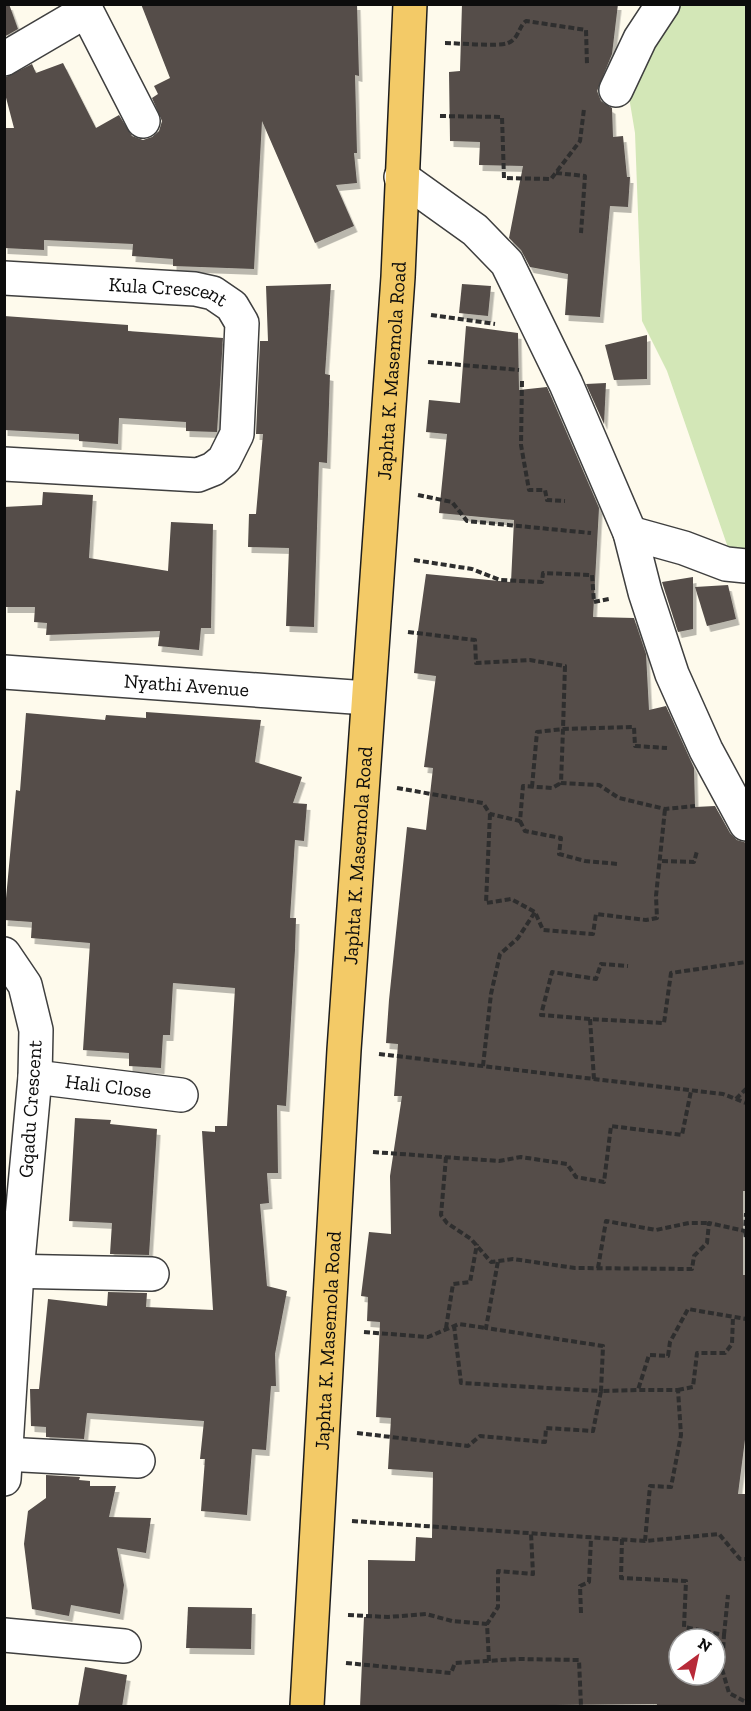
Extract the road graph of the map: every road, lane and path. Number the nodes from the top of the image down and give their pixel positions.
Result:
1 (410, 4) edge
2 (663, 4) edge
3 (84, 8) edge
4 (408, 43) junction
5 (4, 58) edge
6 (616, 90) junction
7 (405, 116) junction
8 (143, 121) dead end
9 (555, 173) junction
10 (401, 177) junction
11 (581, 233) dead end
12 (4, 278) edge
13 (395, 310) junction
14 (499, 325) dead end
15 (392, 360) junction
16 (522, 360) dead end
17 (522, 371) junction
18 (4, 464) edge
19 (382, 488) junction
20 (565, 501) dead end
21 (630, 533) junction
22 (378, 554) junction
23 (747, 566) edge
24 (645, 592) junction
25 (372, 627) junction
26 (4, 672) edge
27 (367, 698) junction
28 (564, 729) junction
29 (706, 750) junction
30 (362, 781) junction
31 (561, 783) junction
32 (532, 787) junction
33 (665, 808) junction
34 (490, 814) junction
35 (740, 814) edge
36 (520, 821) junction
37 (697, 851) dead end
38 (662, 861) junction
39 (618, 864) dead end
40 (535, 912) junction
41 (4, 954) edge
42 (747, 962) edge
43 (628, 966) dead end
44 (590, 1019) junction
45 (344, 1050) junction
46 (483, 1066) junction
47 (35, 1077) junction
48 (594, 1080) junction
49 (747, 1089) edge
50 (691, 1091) junction
51 (182, 1095) dead end
52 (736, 1099) junction
53 (747, 1102) edge
54 (338, 1150) junction
55 (446, 1157) junction
56 (747, 1213) edge
57 (709, 1223) junction
58 (745, 1231) edge
59 (747, 1240) edge
60 (477, 1244) junction
61 (498, 1261) junction
62 (598, 1268) junction
63 (11, 1271) edge
64 (152, 1274) dead end
65 (733, 1316) junction
66 (747, 1319) edge
67 (454, 1325) junction
68 (486, 1328) junction
69 (329, 1329) junction
70 (446, 1329) junction
71 (638, 1390) junction
72 (678, 1390) junction
73 (602, 1391) junction
74 (324, 1428) junction
75 (138, 1461) dead end
76 (5, 1462) edge
77 (319, 1519) junction
78 (531, 1533) junction
79 (591, 1538) junction
80 (622, 1539) junction
81 (645, 1541) junction
82 (747, 1559) edge
83 (728, 1595) dead end
84 (313, 1613) junction
85 (581, 1613) dead end
86 (487, 1624) junction
87 (684, 1627) edge
88 (725, 1627) edge
89 (4, 1635) edge
90 (124, 1646) dead end
91 (310, 1660) junction
92 (489, 1661) junction
93 (727, 1685) edge
94 (747, 1702) edge
95 (307, 1707) edge
96 (581, 1707) edge

1 - 4 main road, Japhta K. Masemola Road
2 - 6 street
3 - 5 street
3 - 8 street
4 - 6 path
4 - 7 main road, Japhta K. Masemola Road
6 - 9 path
7 - 9 path
7 - 10 main road, Japhta K. Masemola Road
9 - 11 path
10 - 13 main road, Japhta K. Masemola Road
10 - 21 street
12 - 18 street, Kula Crescent
13 - 14 path
13 - 15 main road, Japhta K. Masemola Road
15 - 17 path
15 - 19 main road, Japhta K. Masemola Road
16 - 17 path
17 - 20 path
19 - 21 path
19 - 22 main road, Japhta K. Masemola Road
21 - 23 street
21 - 24 street
22 - 24 path
22 - 25 main road, Japhta K. Masemola Road
24 - 29 street
25 - 27 main road, Japhta K. Masemola Road
25 - 28 path
26 - 27 street, Nyathi Avenue
27 - 30 main road, Japhta K. Masemola Road
28 - 29 path
28 - 31 path
28 - 32 path
29 - 35 street
30 - 34 path
30 - 45 main road, Japhta K. Masemola Road
31 - 32 path
31 - 33 path
32 - 36 path
33 - 35 path
33 - 38 path
34 - 36 path
34 - 40 path
36 - 39 path
37 - 38 path
38 - 40 path
40 - 46 path
41 - 47 street, Gqadu Crescent
42 - 44 path
43 - 44 path
44 - 48 path
45 - 46 path
45 - 54 main road, Japhta K. Masemola Road
46 - 48 path
47 - 51 street, Hali Close
47 - 63 street, Gqadu Crescent
48 - 50 path
49 - 52 path
50 - 52 path
50 - 55 path
52 - 53 path
54 - 55 path
54 - 69 main road, Japhta K. Masemola Road
55 - 60 path
56 - 58 path
57 - 58 path
57 - 62 path
57 - 62 path
58 - 59 path
60 - 61 path
60 - 70 path
61 - 62 path
61 - 68 path
63 - 64 street
63 - 76 street, Gqadu Crescent
65 - 66 path
65 - 71 path
65 - 72 path
67 - 68 path
67 - 70 path
67 - 73 path
68 - 73 path
69 - 70 path
69 - 74 main road, Japhta K. Masemola Road
71 - 72 path
71 - 73 path
72 - 81 path
73 - 74 path
74 - 77 main road, Japhta K. Masemola Road
75 - 76 street, Gqadu Crescent
77 - 78 path
77 - 84 main road, Japhta K. Masemola Road
78 - 79 path
78 - 86 path
79 - 80 path
79 - 85 path
80 - 81 path
80 - 87 path
81 - 82 path
83 - 88 path
84 - 86 path
84 - 91 main road, Japhta K. Masemola Road
86 - 92 path
89 - 90 street
91 - 92 path
91 - 95 main road, Japhta K. Masemola Road
92 - 96 path
93 - 94 path

